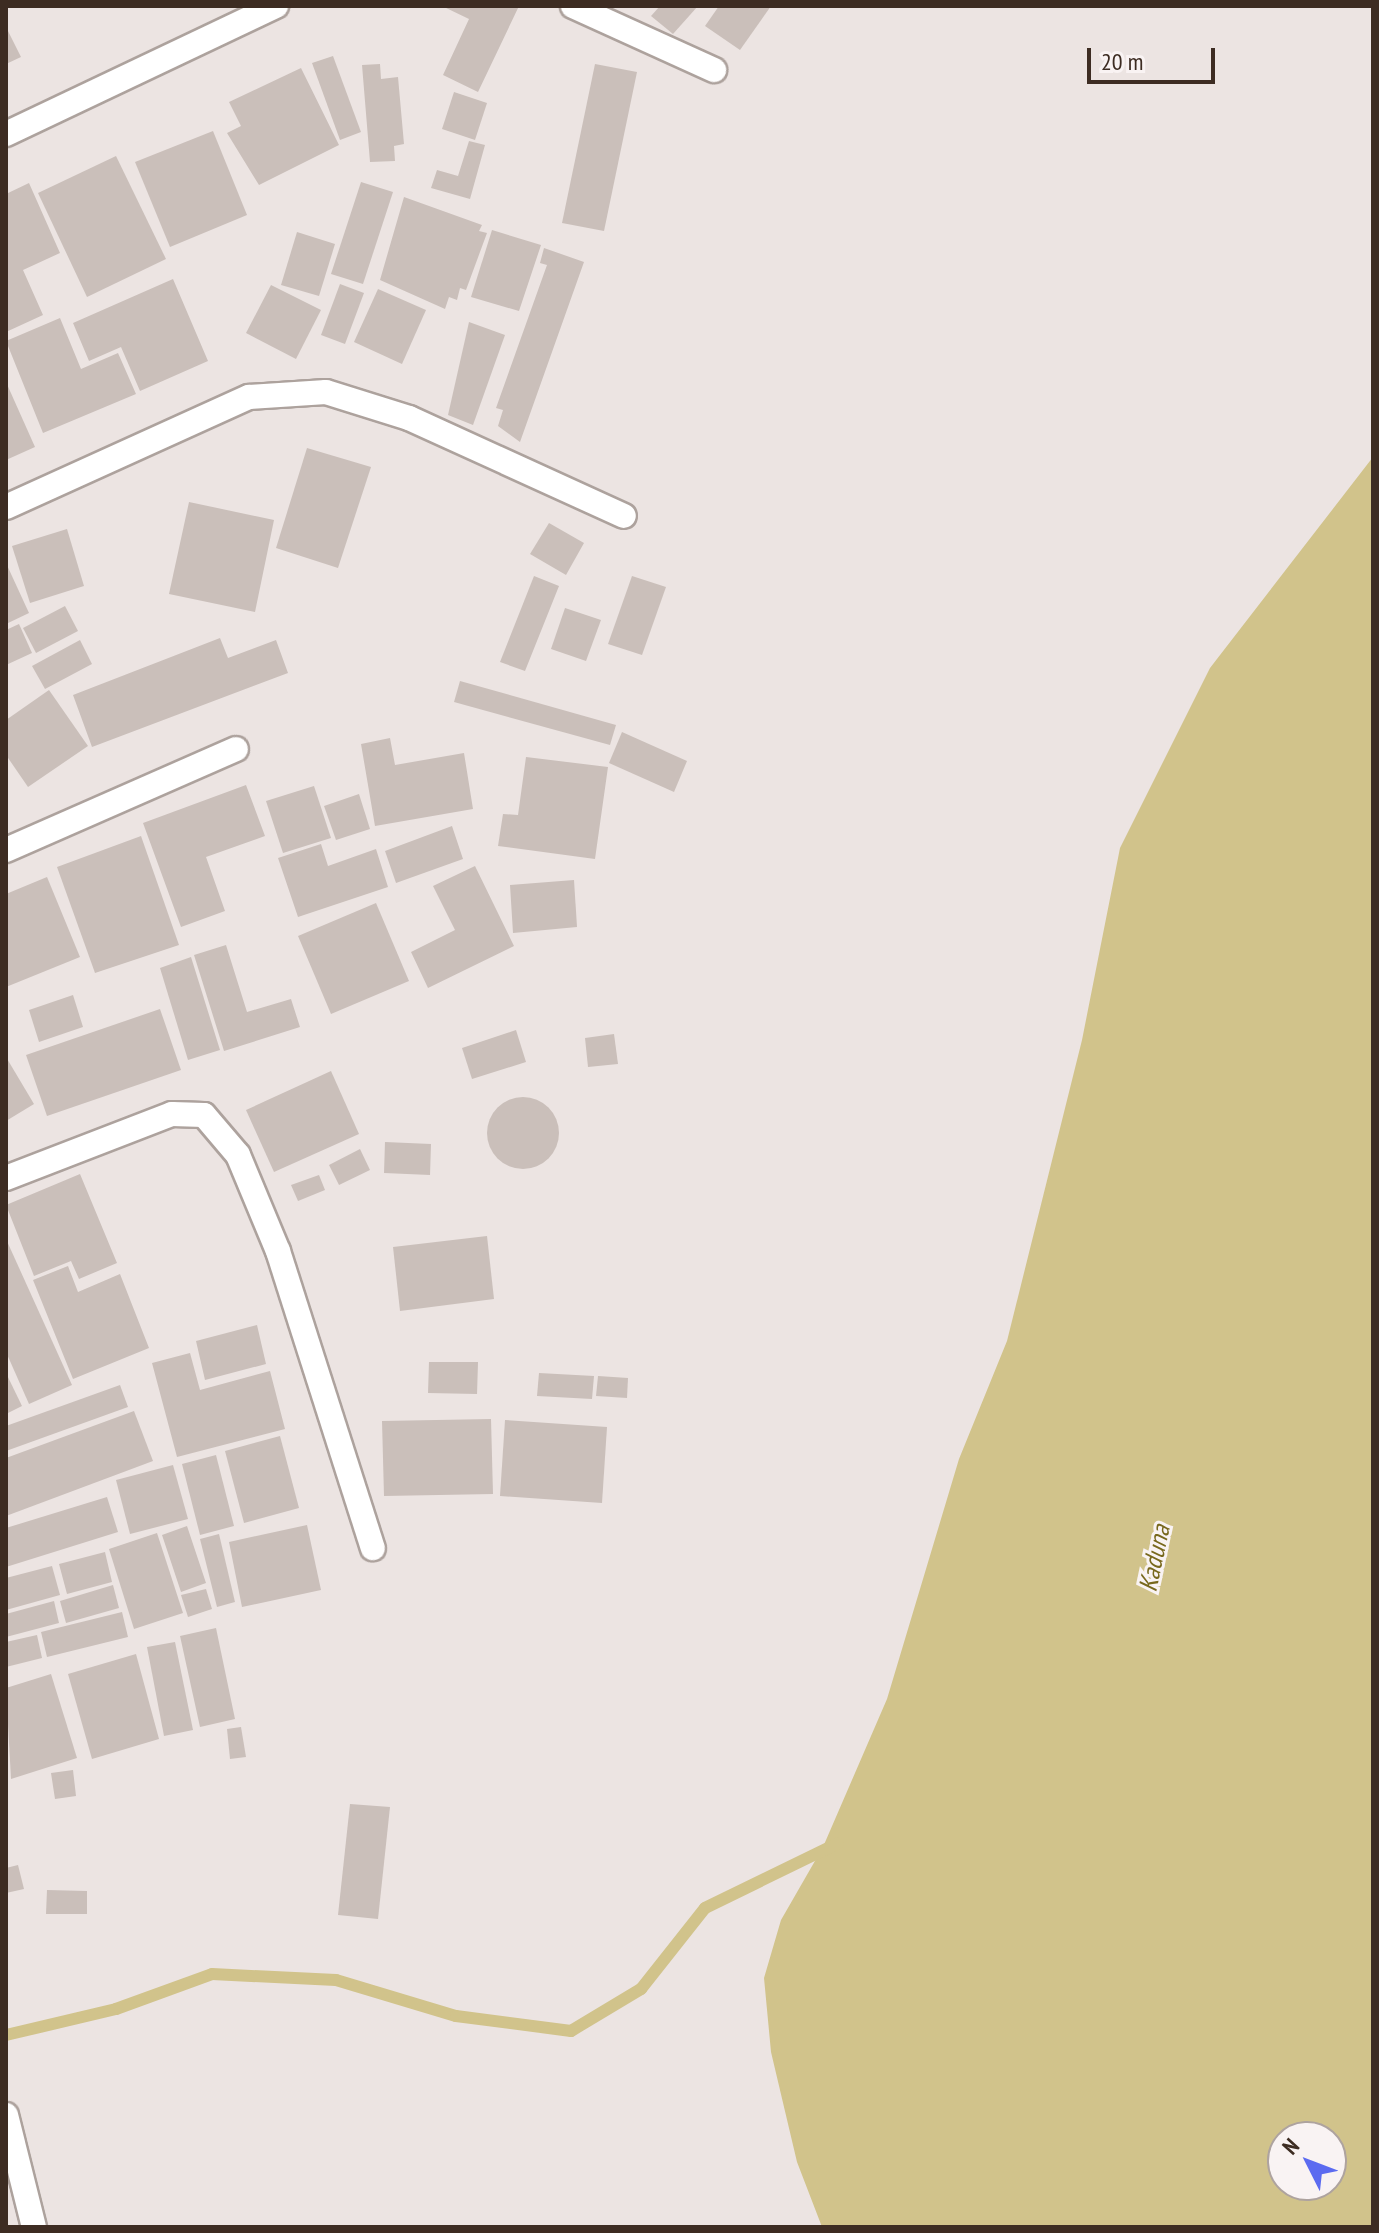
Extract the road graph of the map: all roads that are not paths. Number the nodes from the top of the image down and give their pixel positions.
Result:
1 (276, 6) edge
2 (573, 6) edge
3 (714, 70) dead end
4 (6, 134) edge
5 (6, 507) edge
6 (624, 516) dead end
7 (236, 749) dead end
8 (6, 850) edge
9 (6, 1178) edge
10 (373, 1548) dead end
11 (6, 2115) edge
12 (34, 2227) edge

1 - 4 street
2 - 3 street
5 - 6 street
7 - 8 street
9 - 10 street
11 - 12 street

